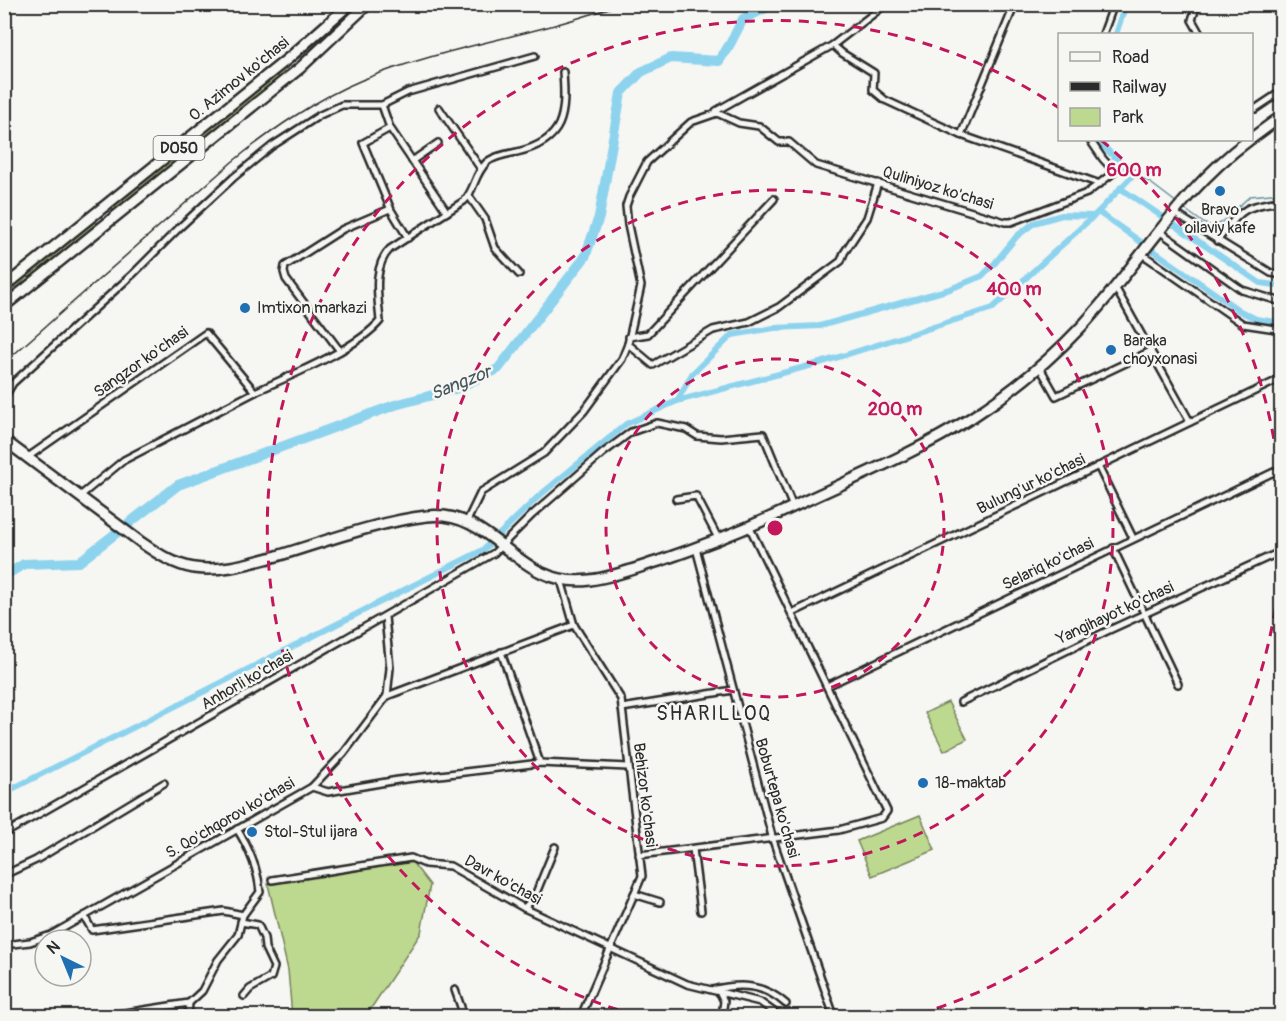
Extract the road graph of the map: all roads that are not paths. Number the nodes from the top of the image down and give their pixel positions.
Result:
1 (350, 4) edge
2 (368, 4) edge
3 (886, 4) edge
4 (1015, 4) edge
5 (1114, 4) edge
6 (1197, 4) edge
7 (1103, 33) edge
8 (1199, 33) edge
9 (833, 45) junction
10 (535, 56) dead end
11 (290, 57) junction
12 (300, 68) junction
13 (563, 72) dead end
14 (1281, 90) edge
15 (382, 105) junction
16 (439, 108) dead end
17 (1253, 109) edge
18 (717, 113) junction
19 (1281, 116) edge
20 (390, 128) junction
21 (961, 135) junction
22 (1253, 137) edge
23 (1091, 141) edge
24 (1247, 141) edge
25 (438, 143) dead end
26 (412, 160) junction
27 (481, 169) junction
28 (878, 183) junction
29 (1100, 184) junction
30 (469, 195) junction
31 (774, 199) dead end
32 (1281, 201) edge
33 (390, 209) junction
34 (1176, 210) junction
35 (447, 212) junction
36 (92, 217) junction
37 (101, 229) junction
38 (1159, 232) junction
39 (408, 237) junction
40 (1217, 241) junction
41 (1142, 253) junction
42 (519, 274) dead end
43 (1281, 274) edge
44 (4, 287) edge
45 (1115, 287) junction
46 (1281, 302) edge
47 (4, 306) edge
48 (1281, 330) edge
49 (629, 337) junction
50 (628, 344) junction
51 (340, 351) junction
52 (1151, 351) junction
53 (1039, 366) junction
54 (1281, 378) edge
55 (255, 392) junction
56 (4, 398) edge
57 (1190, 422) junction
58 (4, 440) edge
59 (28, 457) junction
60 (1098, 466) junction
61 (1281, 468) edge
62 (80, 496) junction
63 (676, 499) dead end
64 (793, 507) junction
65 (467, 521) junction
66 (750, 528) junction
67 (1133, 538) junction
68 (719, 540) junction
69 (501, 546) junction
70 (696, 548) junction
71 (1113, 548) junction
72 (1281, 551) edge
73 (561, 580) junction
74 (792, 614) junction
75 (1145, 614) junction
76 (385, 617) junction
77 (574, 625) junction
78 (501, 652) junction
79 (1178, 684) dead end
80 (827, 686) junction
81 (733, 690) junction
82 (387, 696) junction
83 (961, 702) dead end
84 (622, 708) junction
85 (540, 763) junction
86 (628, 767) junction
87 (164, 783) dead end
88 (312, 787) junction
89 (237, 829) junction
90 (4, 834) edge
91 (773, 840) junction
92 (555, 848) dead end
93 (693, 849) junction
94 (639, 855) junction
95 (4, 875) edge
96 (272, 880) dead end
97 (634, 894) junction
98 (660, 902) dead end
99 (524, 908) junction
100 (701, 911) dead end
101 (84, 916) junction
102 (242, 919) junction
103 (4, 945) edge
104 (611, 948) junction
105 (455, 990) dead end
106 (710, 990) junction
107 (720, 993) junction
108 (244, 996) dead end
109 (189, 1003) junction
110 (786, 1004) dead end
111 (105, 1017) edge
112 (188, 1017) edge
113 (461, 1017) edge
114 (581, 1017) edge
115 (722, 1017) edge
116 (776, 1017) edge
117 (834, 1017) edge

1 - 11 main road, O. Azimov ko'chasi / D050
2 - 12 main road, O. Azimov ko'chasi / D050
3 - 9 street
4 - 21 street
5 - 7 street
6 - 8 street
9 - 18 street
9 - 21 street
10 - 15 street
11 - 12 main road
11 - 36 main road, O. Azimov ko'chasi / D050
12 - 37 main road, D050
13 - 27 street
14 - 17 street
15 - 20 street
15 - 56 street
16 - 27 street
18 - 28 street, Quliniyoz ko'chasi
18 - 49 street
19 - 22 main road
20 - 26 street
20 - 33 street
21 - 29 street
23 - 29 street
24 - 34 main road
25 - 26 street
26 - 35 street
27 - 30 street
28 - 29 street, Quliniyoz ko'chasi
28 - 50 street
30 - 35 street
30 - 42 street
31 - 49 street
32 - 40 street
33 - 39 street
33 - 51 street
34 - 38 main road
34 - 40 street
35 - 39 street
36 - 37 main road
36 - 44 main road, O. Azimov ko'chasi / D050
37 - 47 main road, D050
38 - 41 main road
38 - 46 street
39 - 51 street
40 - 43 street
41 - 45 main road
41 - 48 street
45 - 52 street
45 - 53 main road
49 - 50 street
50 - 65 street
51 - 55 street
52 - 53 street
52 - 57 street
53 - 64 main road
54 - 57 street, Bulung'ur ko'chasi
55 - 59 street, Sangzor ko'chasi
55 - 62 street
57 - 60 street, Bulung'ur ko'chasi
58 - 59 main road
59 - 62 main road
60 - 67 street
60 - 74 street, Bulung'ur ko'chasi
61 - 67 street, Selariq ko'chasi
62 - 65 main road
63 - 68 street
64 - 66 main road
64 - 69 street, Anhorli ko'chasi
65 - 69 main road
66 - 68 main road
66 - 74 street
67 - 71 street, Selariq ko'chasi
68 - 70 main road
69 - 73 main road
69 - 76 street, Anhorli ko'chasi
70 - 73 main road
70 - 81 street, Boburtepa ko'chasi
71 - 75 street
71 - 80 street, Selariq ko'chasi
72 - 75 street, Yangihayot ko'chasi
73 - 77 street, Behizor ko'chasi
74 - 80 street
75 - 79 street
75 - 83 street, Yangihayot ko'chasi
76 - 82 street
76 - 90 street, Anhorli ko'chasi
77 - 78 street
77 - 84 street, Behizor ko'chasi
78 - 82 street
78 - 85 street
80 - 91 street
81 - 84 street
81 - 91 street, Boburtepa ko'chasi
82 - 88 street
84 - 86 street, Behizor ko'chasi
85 - 86 street, S. Qo'chqorov ko'chasi
85 - 88 street, S. Qo'chqorov ko'chasi
86 - 94 street, Behizor ko'chasi
87 - 95 street
88 - 89 street, S. Qo'chqorov ko'chasi
89 - 101 street, S. Qo'chqorov ko'chasi
89 - 102 street
91 - 93 street
91 - 117 street, Boburtepa ko'chasi
92 - 99 street
93 - 94 street
93 - 100 street
94 - 97 street, Behizor ko'chasi
96 - 99 street, Davr ko'chasi
97 - 98 street
97 - 104 street, Behizor ko'chasi
99 - 104 street, Davr ko'chasi
101 - 102 street
101 - 103 street, S. Qo'chqorov ko'chasi
102 - 108 street
102 - 109 street
104 - 106 street, Davr ko'chasi
104 - 114 street, Behizor ko'chasi
105 - 113 street
106 - 107 street, Davr ko'chasi
106 - 110 street
107 - 115 street
107 - 116 street, Davr ko'chasi
109 - 111 street
109 - 112 street

